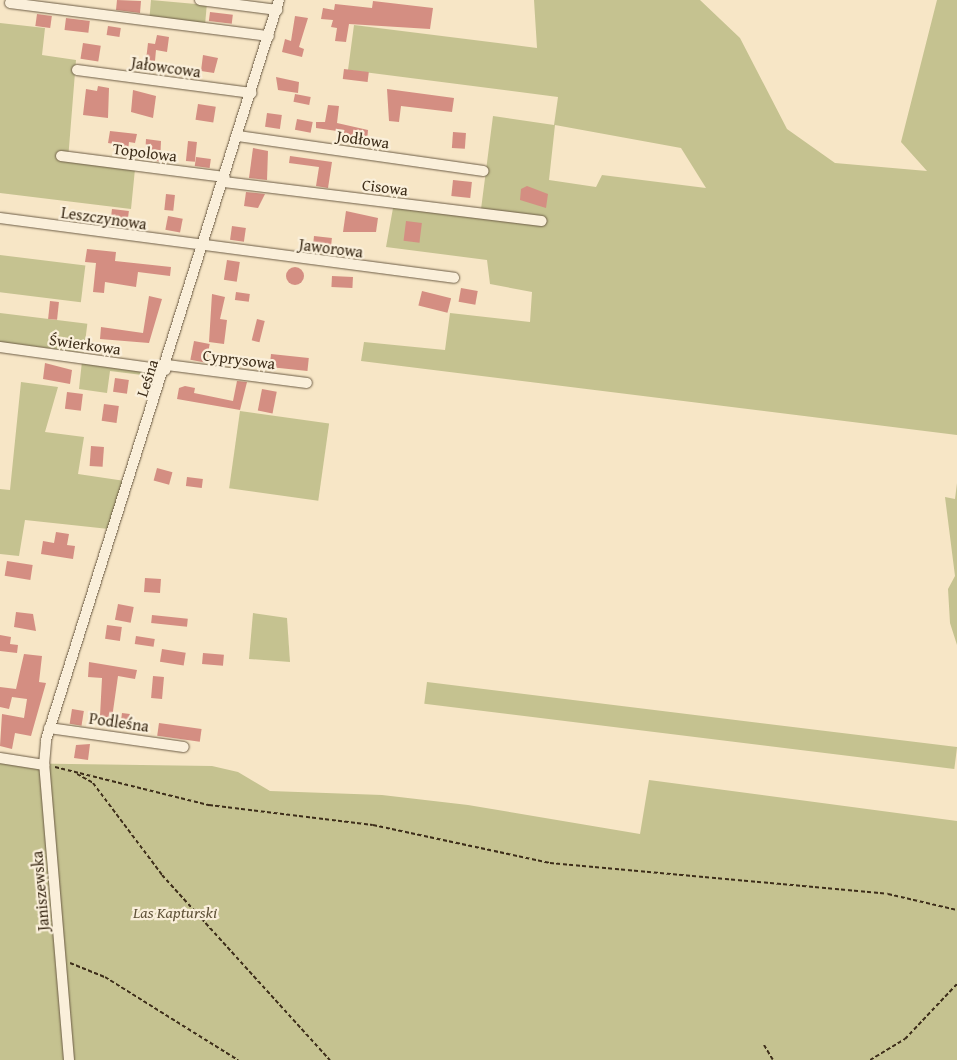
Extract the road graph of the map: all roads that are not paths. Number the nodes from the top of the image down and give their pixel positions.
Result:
1 (200, 0) edge
2 (10, 2) dead end
3 (278, 5) edge
4 (269, 36) junction
5 (77, 70) dead end
6 (251, 93) junction
7 (238, 136) junction
8 (62, 156) dead end
9 (484, 171) dead end
10 (225, 180) junction
11 (0, 218) edge
12 (542, 221) dead end
13 (204, 247) junction
14 (454, 278) dead end
15 (0, 348) edge
16 (166, 368) junction
17 (308, 383) dead end
18 (49, 728) junction
19 (184, 746) dead end
20 (0, 758) edge
21 (44, 765) junction
22 (69, 1060) edge

1 - 3 street
2 - 4 street
3 - 4 street, Leśna
4 - 6 street, Leśna
5 - 6 street, Jałowcowa
6 - 7 street, Leśna
7 - 9 street, Jodłowa
7 - 10 street, Leśna
8 - 10 street, Topolowa
10 - 12 street, Cisowa
10 - 13 street, Leśna
11 - 13 street, Leszczynowa
13 - 14 street, Jaworowa
13 - 16 street, Leśna
15 - 16 street, Świerkowa
16 - 17 street, Cyprysowa
16 - 18 street, Leśna
18 - 19 street, Podleśna
18 - 21 street, Leśna
20 - 21 street
21 - 22 street, Janiszewska

